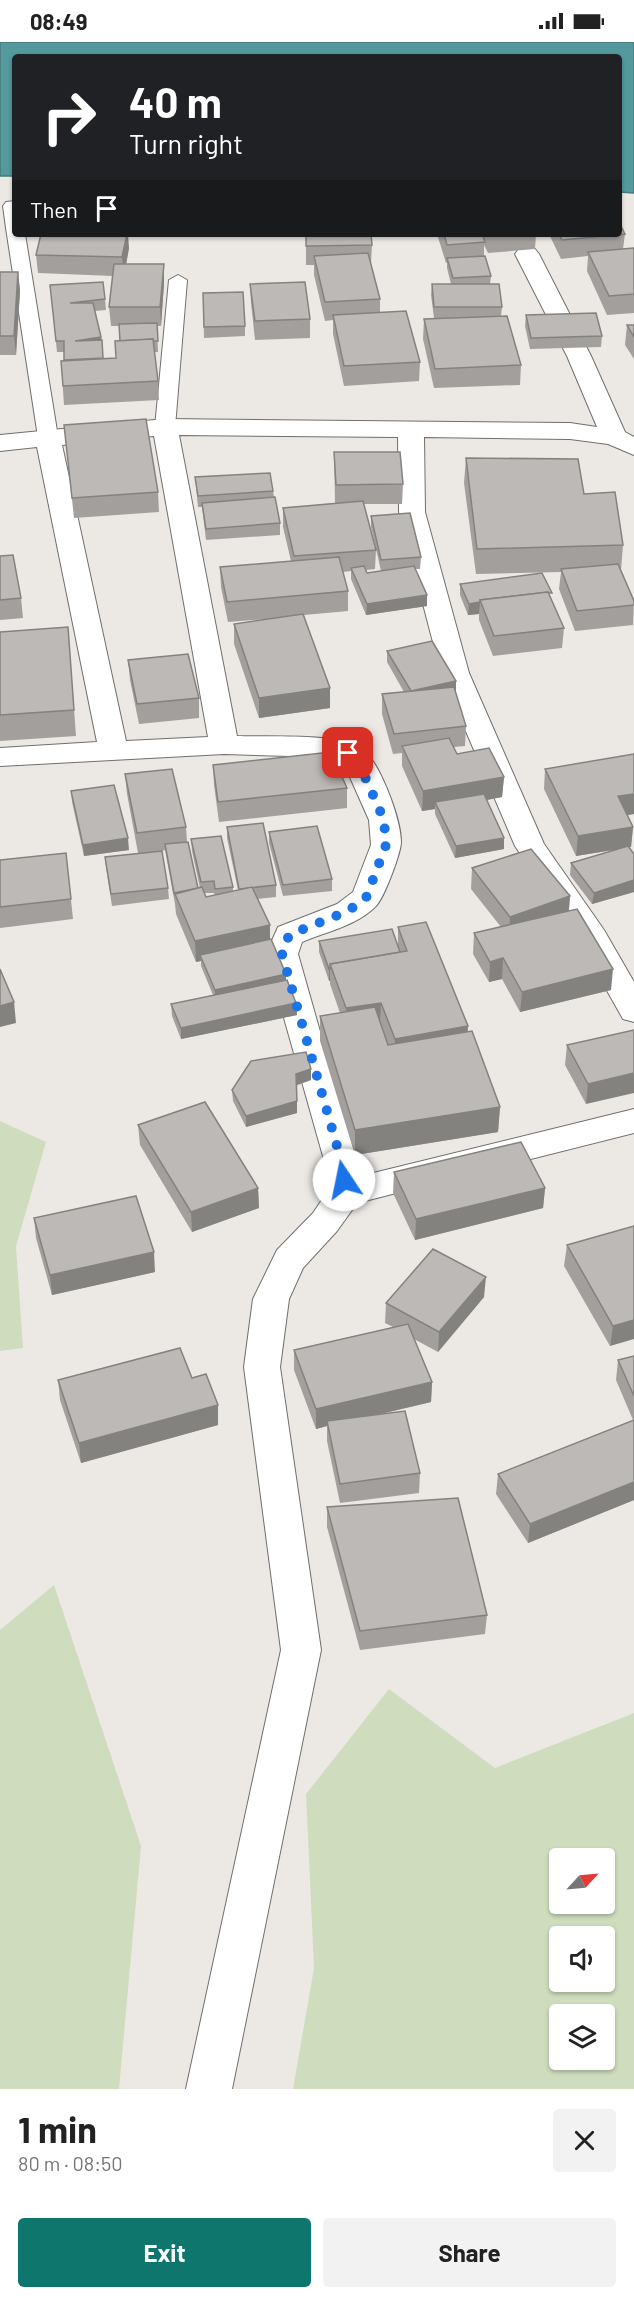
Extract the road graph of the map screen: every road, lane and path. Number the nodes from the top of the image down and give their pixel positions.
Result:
1 (16, 237) edge
2 (527, 254) dead end
3 (178, 280) dead end
4 (165, 428) junction
5 (411, 431) junction
6 (48, 437) junction
7 (624, 442) edge
8 (0, 443) edge
9 (224, 745) junction
10 (113, 750) junction
11 (0, 757) edge
12 (634, 1011) edge
13 (632, 1127) edge
14 (345, 1193) junction
15 (208, 2089) edge

1 - 6 lane
2 - 7 street
3 - 4 lane
4 - 5 street
4 - 6 street
4 - 9 street
5 - 7 street
5 - 12 street
6 - 8 street
6 - 10 street
9 - 10 street
9 - 14 street
10 - 11 street
13 - 14 street
14 - 15 street

